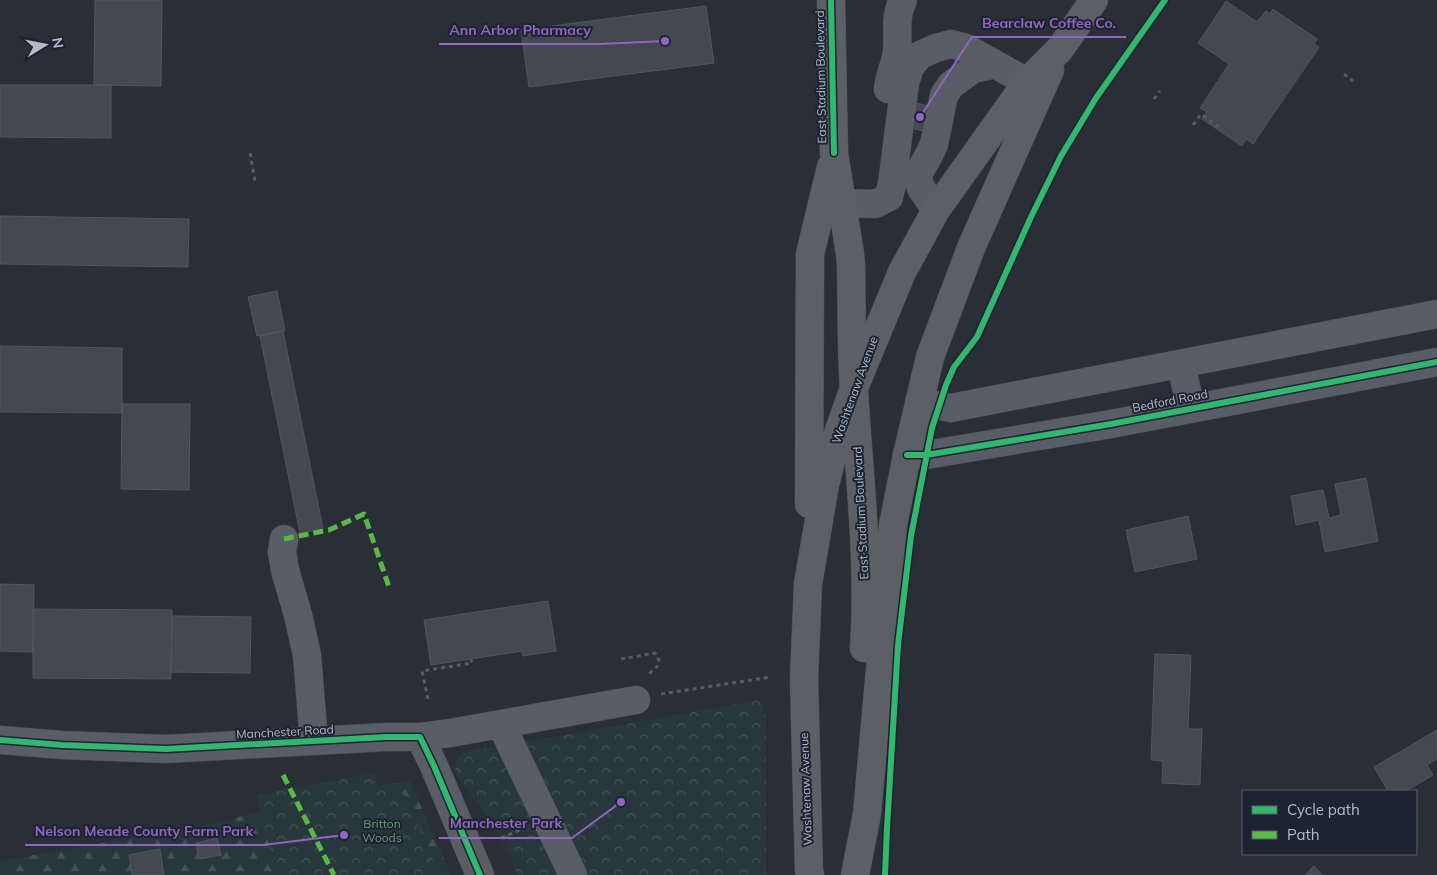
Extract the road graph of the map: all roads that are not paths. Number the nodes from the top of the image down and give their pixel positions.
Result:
1 (831, 0) edge
2 (903, 0) edge
3 (1094, 0) edge
4 (1060, 49) junction
5 (896, 57) junction
6 (994, 64) junction
7 (1027, 82) junction
8 (904, 94) junction
9 (834, 153) junction
10 (892, 184) junction
11 (842, 203) junction
12 (936, 210) junction
13 (1437, 314) edge
14 (1437, 362) edge
15 (1181, 364) junction
16 (854, 388) junction
17 (919, 402) junction
18 (1191, 409) junction
19 (906, 455) junction
20 (284, 539) dead end
21 (808, 584) junction
22 (648, 690) road end
23 (501, 724) junction
24 (420, 737) junction
25 (0, 740) edge
26 (314, 741) junction
27 (867, 814) junction
28 (480, 875) edge
29 (573, 875) edge
30 (810, 875) edge
31 (855, 875) edge

1 - 9 main road, East Stadium Boulevard
2 - 5 street
3 - 4 main road, Washtenaw Avenue
4 - 7 main road, Washtenaw Avenue
4 - 17 main road, Washtenaw Avenue
5 - 8 street
5 - 10 street
6 - 7 street
6 - 8 street
6 - 12 street
7 - 12 main road, Washtenaw Avenue
8 - 10 street
9 - 11 main road, East Stadium Boulevard
9 - 21 main road, East Stadium Boulevard
10 - 11 street
11 - 16 main road, East Stadium Boulevard
12 - 16 main road, Washtenaw Avenue
13 - 15 street
14 - 18 street, Bedford Road
15 - 17 street
15 - 18 street
16 - 21 main road, Washtenaw Avenue
16 - 27 main road, East Stadium Boulevard
17 - 19 main road, Washtenaw Avenue
18 - 19 street, Bedford Road
19 - 27 main road, Washtenaw Avenue
20 - 26 street
21 - 30 main road, Washtenaw Avenue
22 - 23 street, Manchester Road
23 - 24 street, Manchester Road
23 - 29 street
24 - 26 street, Manchester Road
24 - 28 street
25 - 26 street, Manchester Road
27 - 31 main road, Washtenaw Avenue

